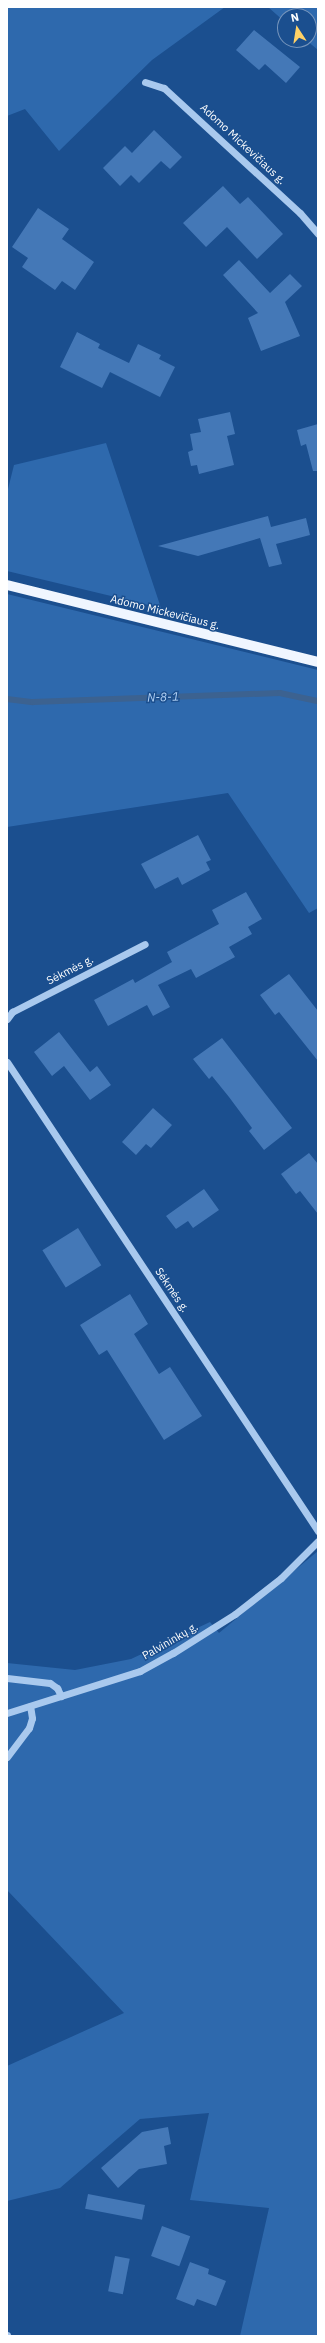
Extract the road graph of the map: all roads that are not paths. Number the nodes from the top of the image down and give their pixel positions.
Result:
1 (145, 82) dead end
2 (318, 234) edge
3 (7, 585) edge
4 (318, 662) edge
5 (145, 944) dead end
6 (7, 1019) edge
7 (7, 1062) edge
8 (318, 1531) edge
9 (318, 1541) edge
10 (7, 1678) edge
11 (61, 1696) junction
12 (30, 1706) junction
13 (7, 1713) edge
14 (7, 1757) edge

1 - 2 street, Adomo Mickevičiaus g.
3 - 4 main road, Adomo Mickevičiaus g.
5 - 6 street, Sėkmės g.
7 - 8 street, Sėkmės g.
9 - 11 street, Palvininkų g.
10 - 11 street
11 - 12 street, Palvininkų g.
12 - 13 street, Palvininkų g.
12 - 14 street

